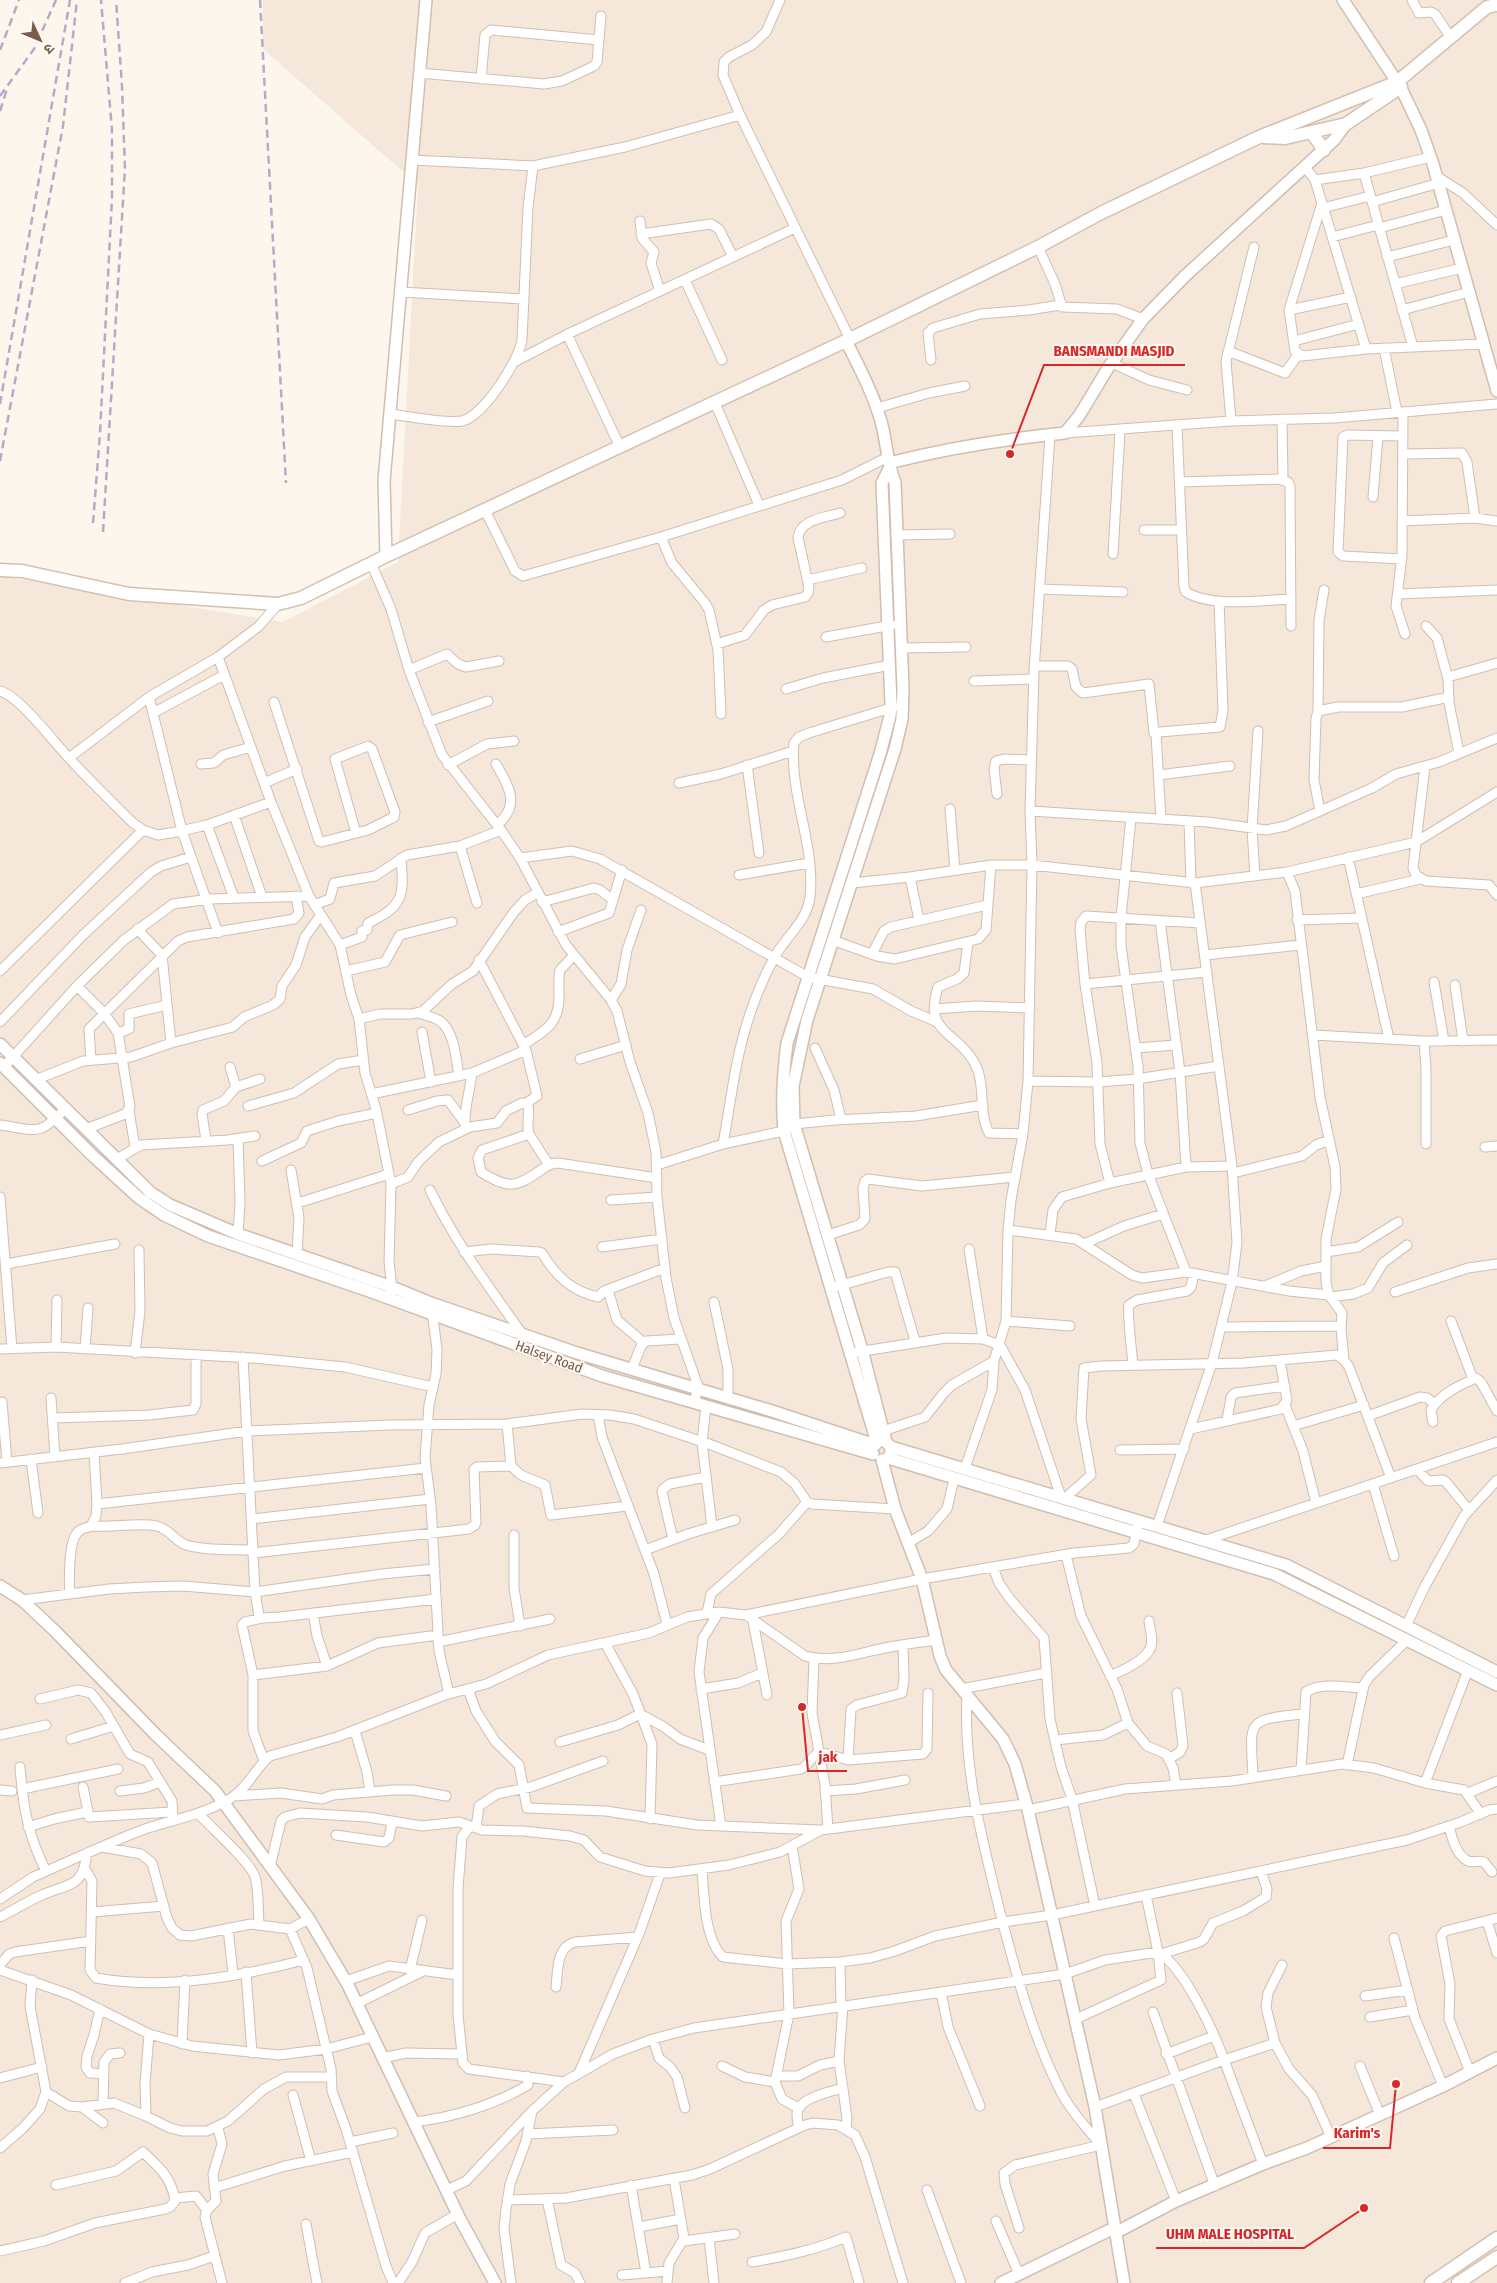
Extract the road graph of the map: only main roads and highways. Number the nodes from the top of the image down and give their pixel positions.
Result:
1 (1497, 5) edge
2 (1399, 85) junction
3 (1372, 99) junction
4 (1322, 112) junction
5 (1328, 129) junction
6 (1312, 133) junction
7 (1259, 137) junction
8 (1324, 150) road end
9 (0, 570) edge
10 (1497, 2238) edge
11 (1497, 2257) edge
12 (1431, 2283) edge
13 (1458, 2283) edge

1 - 2 main road
1 - 2 main road
2 - 3 main road
3 - 4 main road
3 - 5 main road
4 - 5 main road
4 - 7 main road
5 - 6 main road
6 - 7 main road
6 - 8 main road
7 - 9 main road
10 - 12 main road
11 - 13 main road

